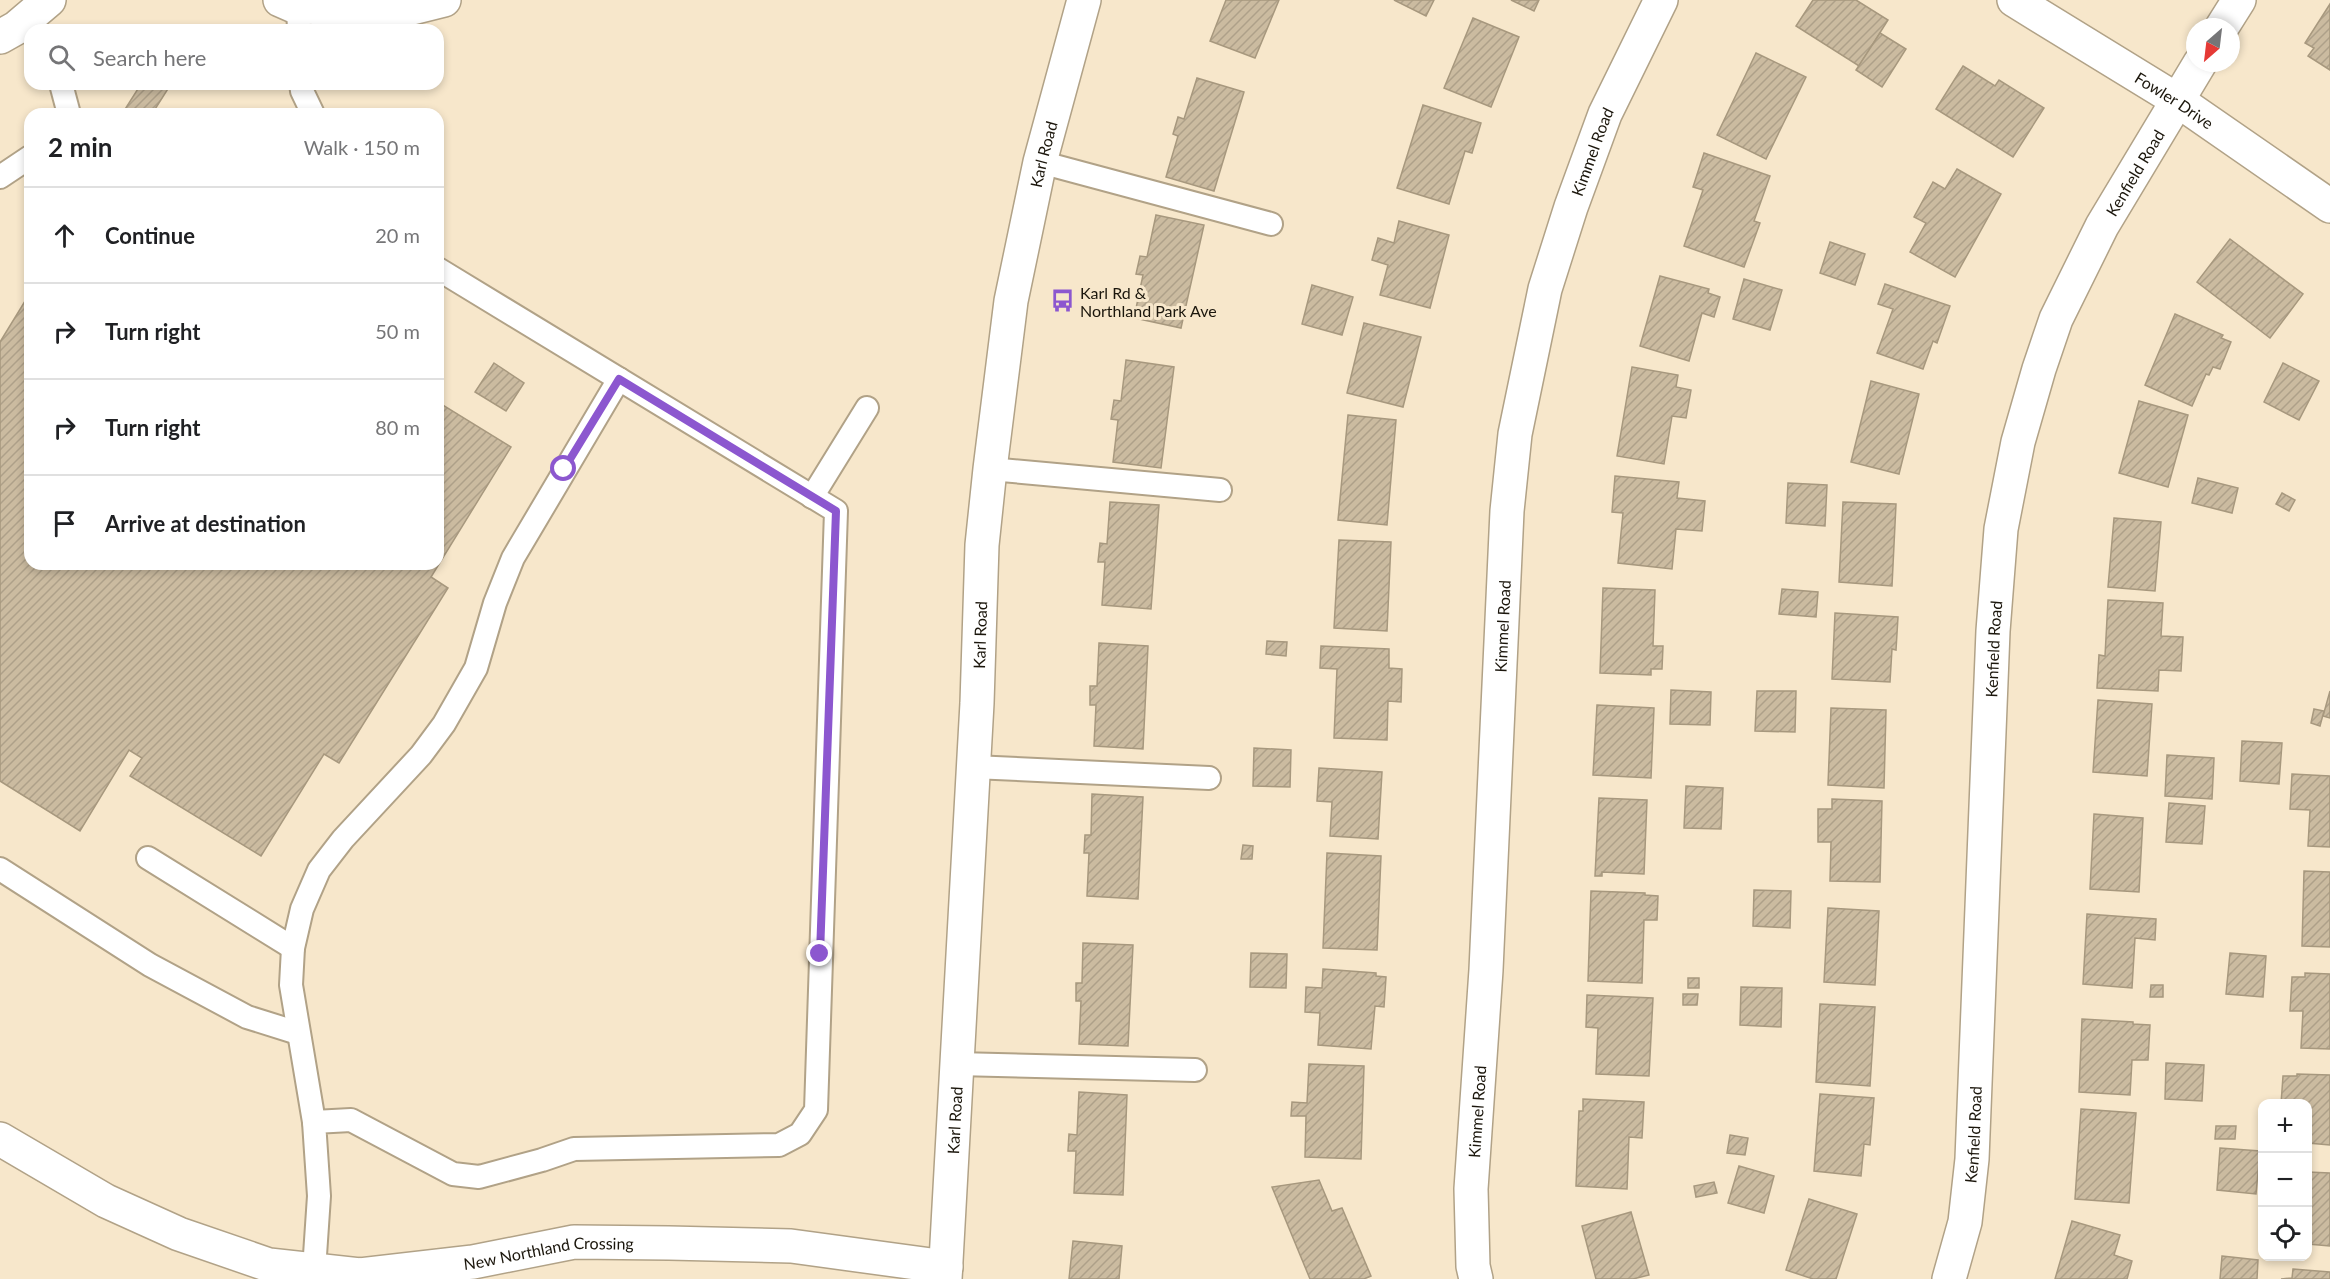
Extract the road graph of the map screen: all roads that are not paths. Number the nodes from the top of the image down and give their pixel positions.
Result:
1 (444, 0) edge
2 (1084, 0) edge
3 (1661, 0) edge
4 (2014, 0) edge
5 (2239, 0) edge
6 (292, 12) edge
7 (37, 16) edge
8 (2228, 18) edge
9 (0, 37) edge
10 (2194, 72) edge
11 (63, 90) edge
12 (302, 90) edge
13 (2177, 100) junction
14 (67, 108) edge
15 (310, 108) edge
16 (24, 161) edge
17 (1040, 162) junction
18 (0, 177) edge
19 (2330, 206) edge
20 (1271, 224) dead end
21 (444, 273) edge
22 (619, 379) junction
23 (867, 408) dead end
24 (990, 469) junction
25 (1221, 490) dead end
26 (812, 497) junction
27 (973, 767) junction
28 (1209, 778) dead end
29 (148, 858) dead end
30 (0, 869) edge
31 (293, 948) junction
32 (298, 1034) junction
33 (957, 1064) junction
34 (1195, 1070) dead end
35 (314, 1122) junction
36 (0, 1140) edge
37 (946, 1273) edge
38 (313, 1275) edge
39 (1476, 1279) edge
40 (1949, 1279) edge

1 - 6 street
2 - 17 street, Karl Road
3 - 39 street, Kimmel Road
4 - 13 street, Fowler Drive
5 - 8 street
7 - 9 street
10 - 13 street, Kenfield Road
11 - 14 lane
12 - 15 lane
13 - 19 street, Fowler Drive
13 - 40 street, Kenfield Road
16 - 18 lane
17 - 20 lane
17 - 24 street, Karl Road
21 - 22 lane
22 - 26 lane
22 - 31 lane
23 - 26 lane
24 - 25 lane
24 - 27 street, Karl Road
26 - 35 lane
27 - 28 lane
27 - 33 street, Karl Road
29 - 31 lane
30 - 32 lane
31 - 32 lane
32 - 35 lane
33 - 34 lane
33 - 37 street, Karl Road
35 - 38 lane
36 - 38 street, New Northland Crossing
37 - 38 street, New Northland Crossing

